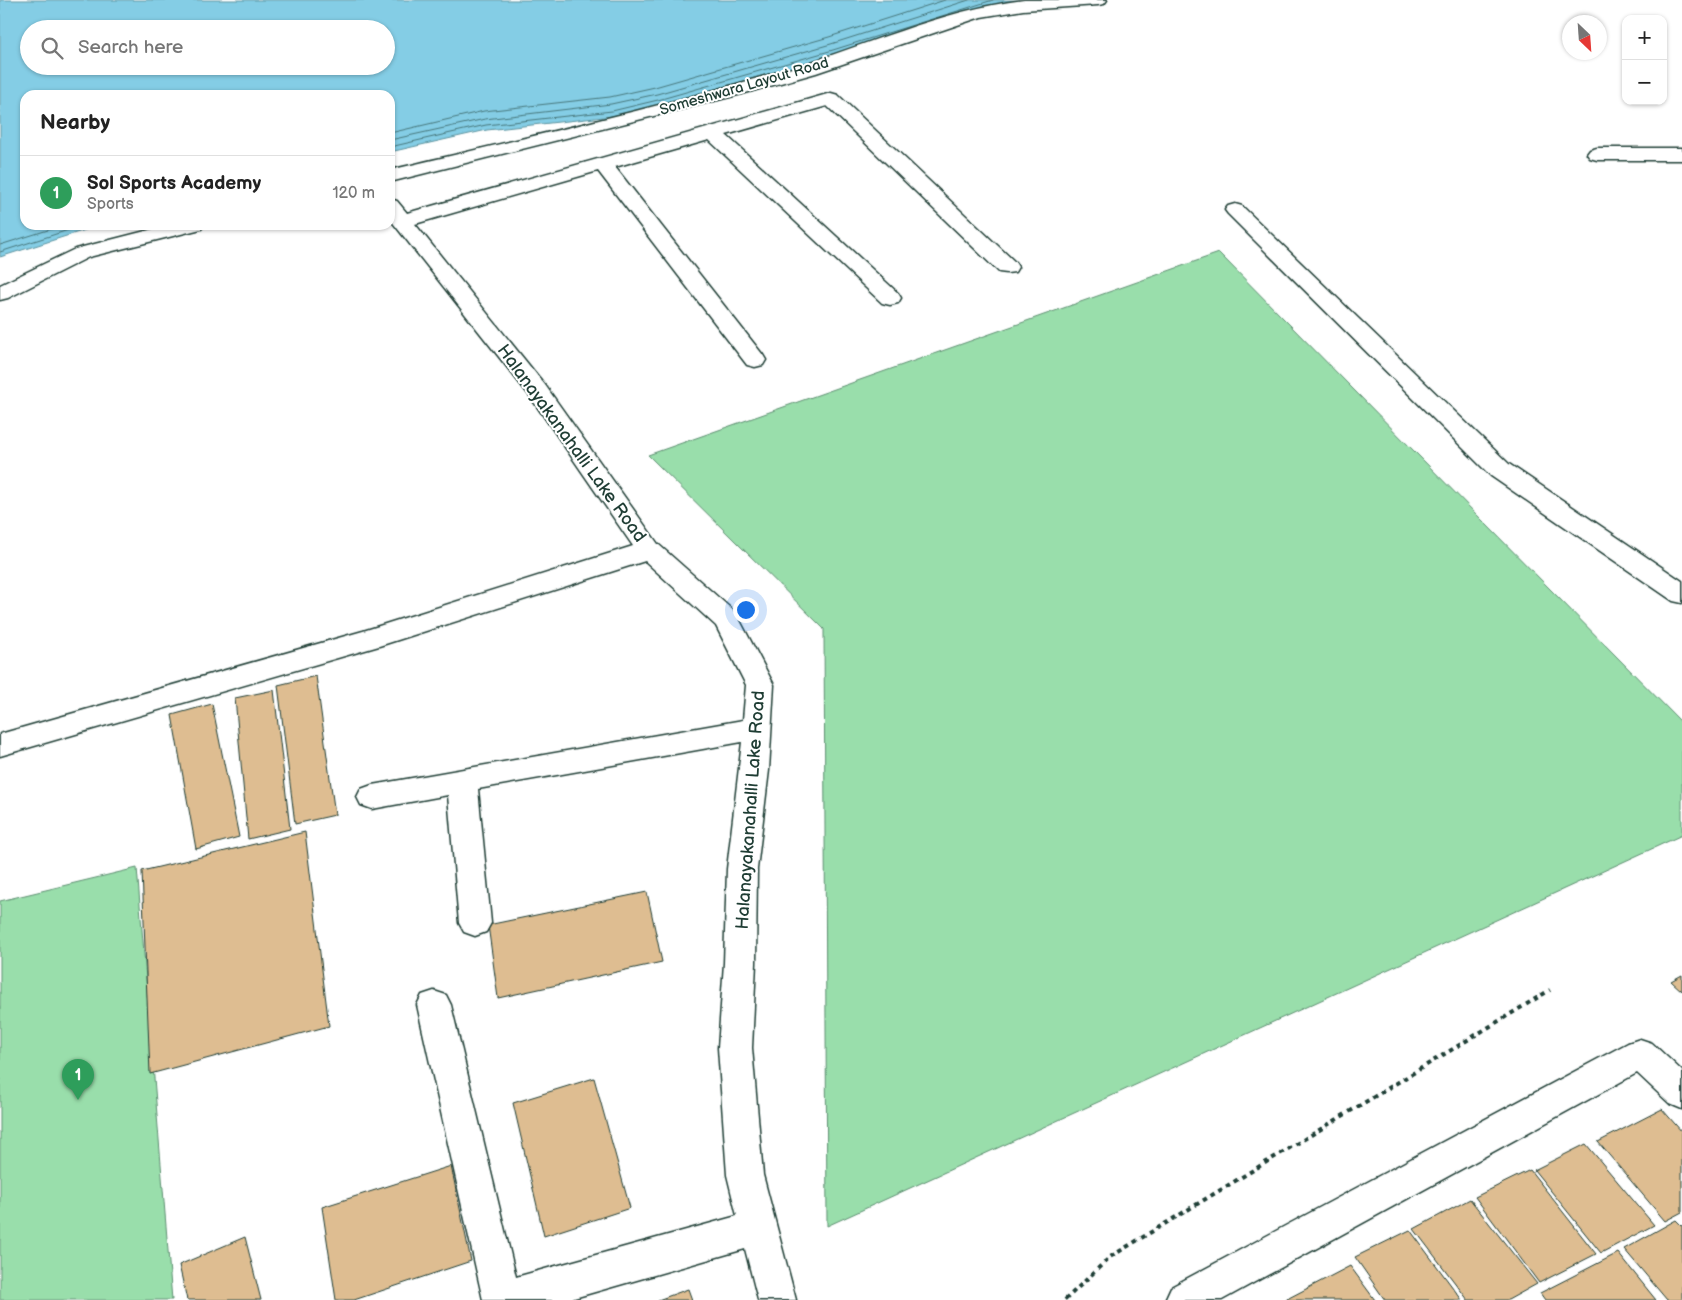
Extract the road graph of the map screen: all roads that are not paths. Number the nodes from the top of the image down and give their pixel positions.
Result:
1 (1098, 0) edge
2 (713, 133) junction
3 (1597, 154) dead end
4 (1682, 154) edge
5 (603, 164) junction
6 (395, 175) edge
7 (1235, 210) dead end
8 (396, 213) edge
9 (174, 230) edge
10 (1007, 266) dead end
11 (0, 292) edge
12 (890, 298) dead end
13 (755, 360) dead end
14 (650, 550) junction
15 (1682, 594) edge
16 (757, 728) junction
17 (0, 745) edge
18 (462, 781) junction
19 (372, 797) dead end
20 (474, 923) dead end
21 (434, 1005) dead end
22 (1682, 1093) edge
23 (759, 1227) junction
24 (503, 1300) edge
25 (777, 1300) edge
26 (1184, 1300) edge

1 - 6 street, Someshwara Layout Road
2 - 5 street
2 - 10 street
2 - 12 street
3 - 4 street
5 - 8 street
5 - 13 street
7 - 15 street
8 - 14 street, Halanayakanahalli Lake Road
9 - 11 street
14 - 16 street, Halanayakanahalli Lake Road
14 - 17 street
16 - 18 street
16 - 23 street, Halanayakanahalli Lake Road
18 - 19 street
18 - 20 street
21 - 24 street
22 - 26 street
23 - 24 street
23 - 25 street, Halanayakanahalli Lake Road

